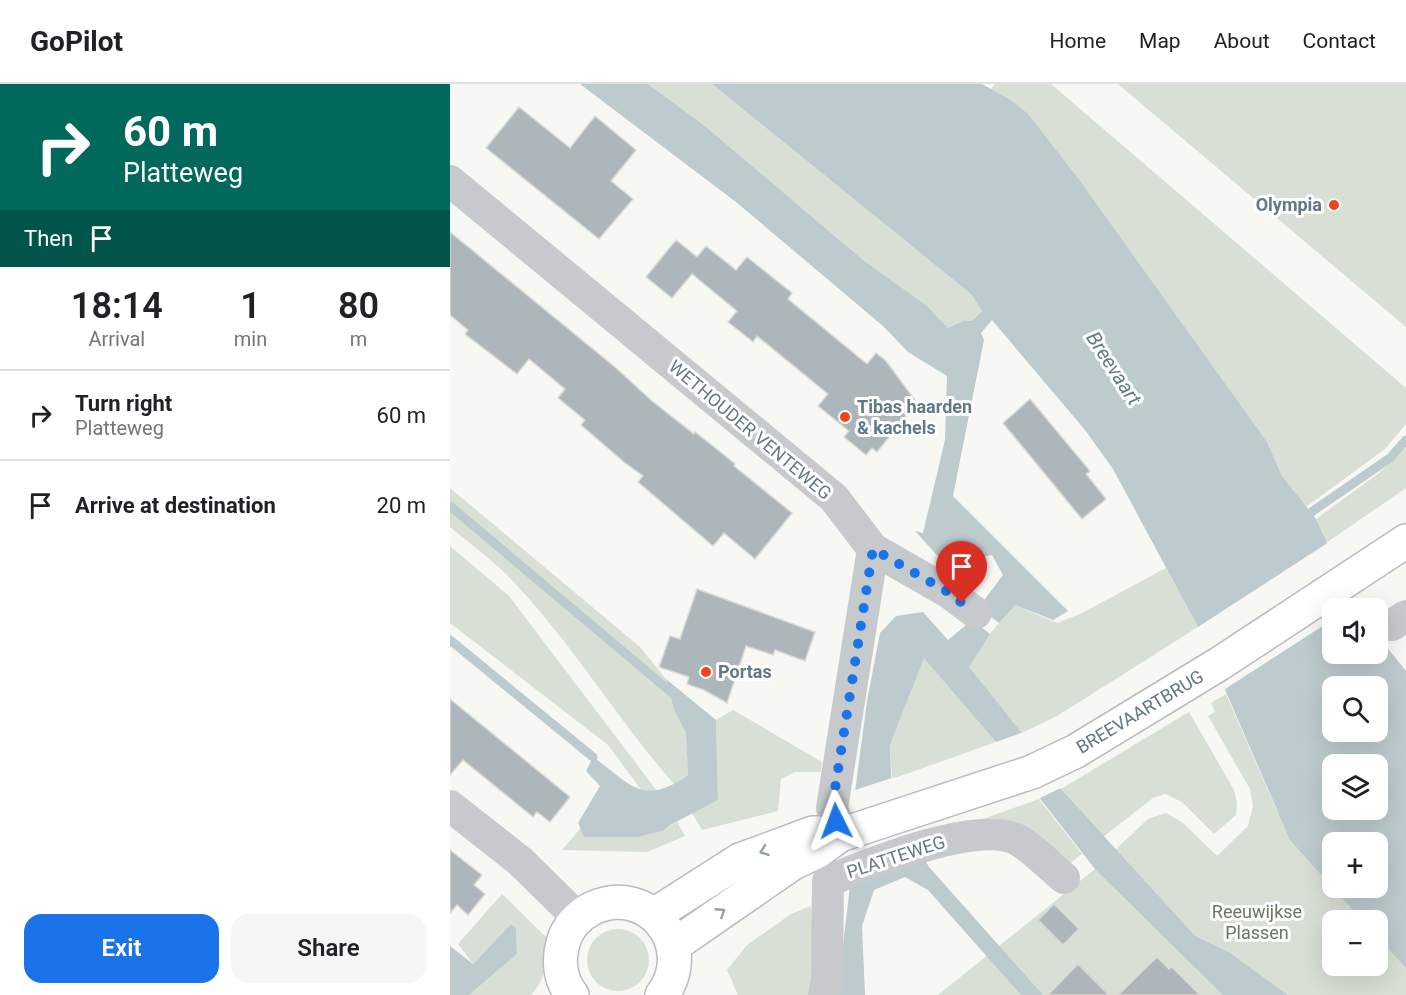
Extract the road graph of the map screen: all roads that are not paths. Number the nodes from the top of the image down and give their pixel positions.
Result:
1 (450, 181) edge
2 (1406, 541) edge
3 (873, 549) junction
4 (976, 613) dead end
5 (450, 806) edge
6 (845, 833) junction
7 (1064, 878) dead end
8 (654, 915) junction
9 (578, 918) junction
10 (674, 946) junction
11 (559, 988) edge
12 (662, 995) edge
13 (824, 995) edge

1 - 3 street, WETHOUDER VENTEWEG
2 - 6 main road, BREEVAARTBRUG
3 - 4 street
3 - 6 street
5 - 9 street
6 -> 8 main road
10 -> 6 main road
7 - 13 street, PLATTEWEG
8 - 9 main road
8 - 10 main road
9 - 11 main road
10 - 12 main road

